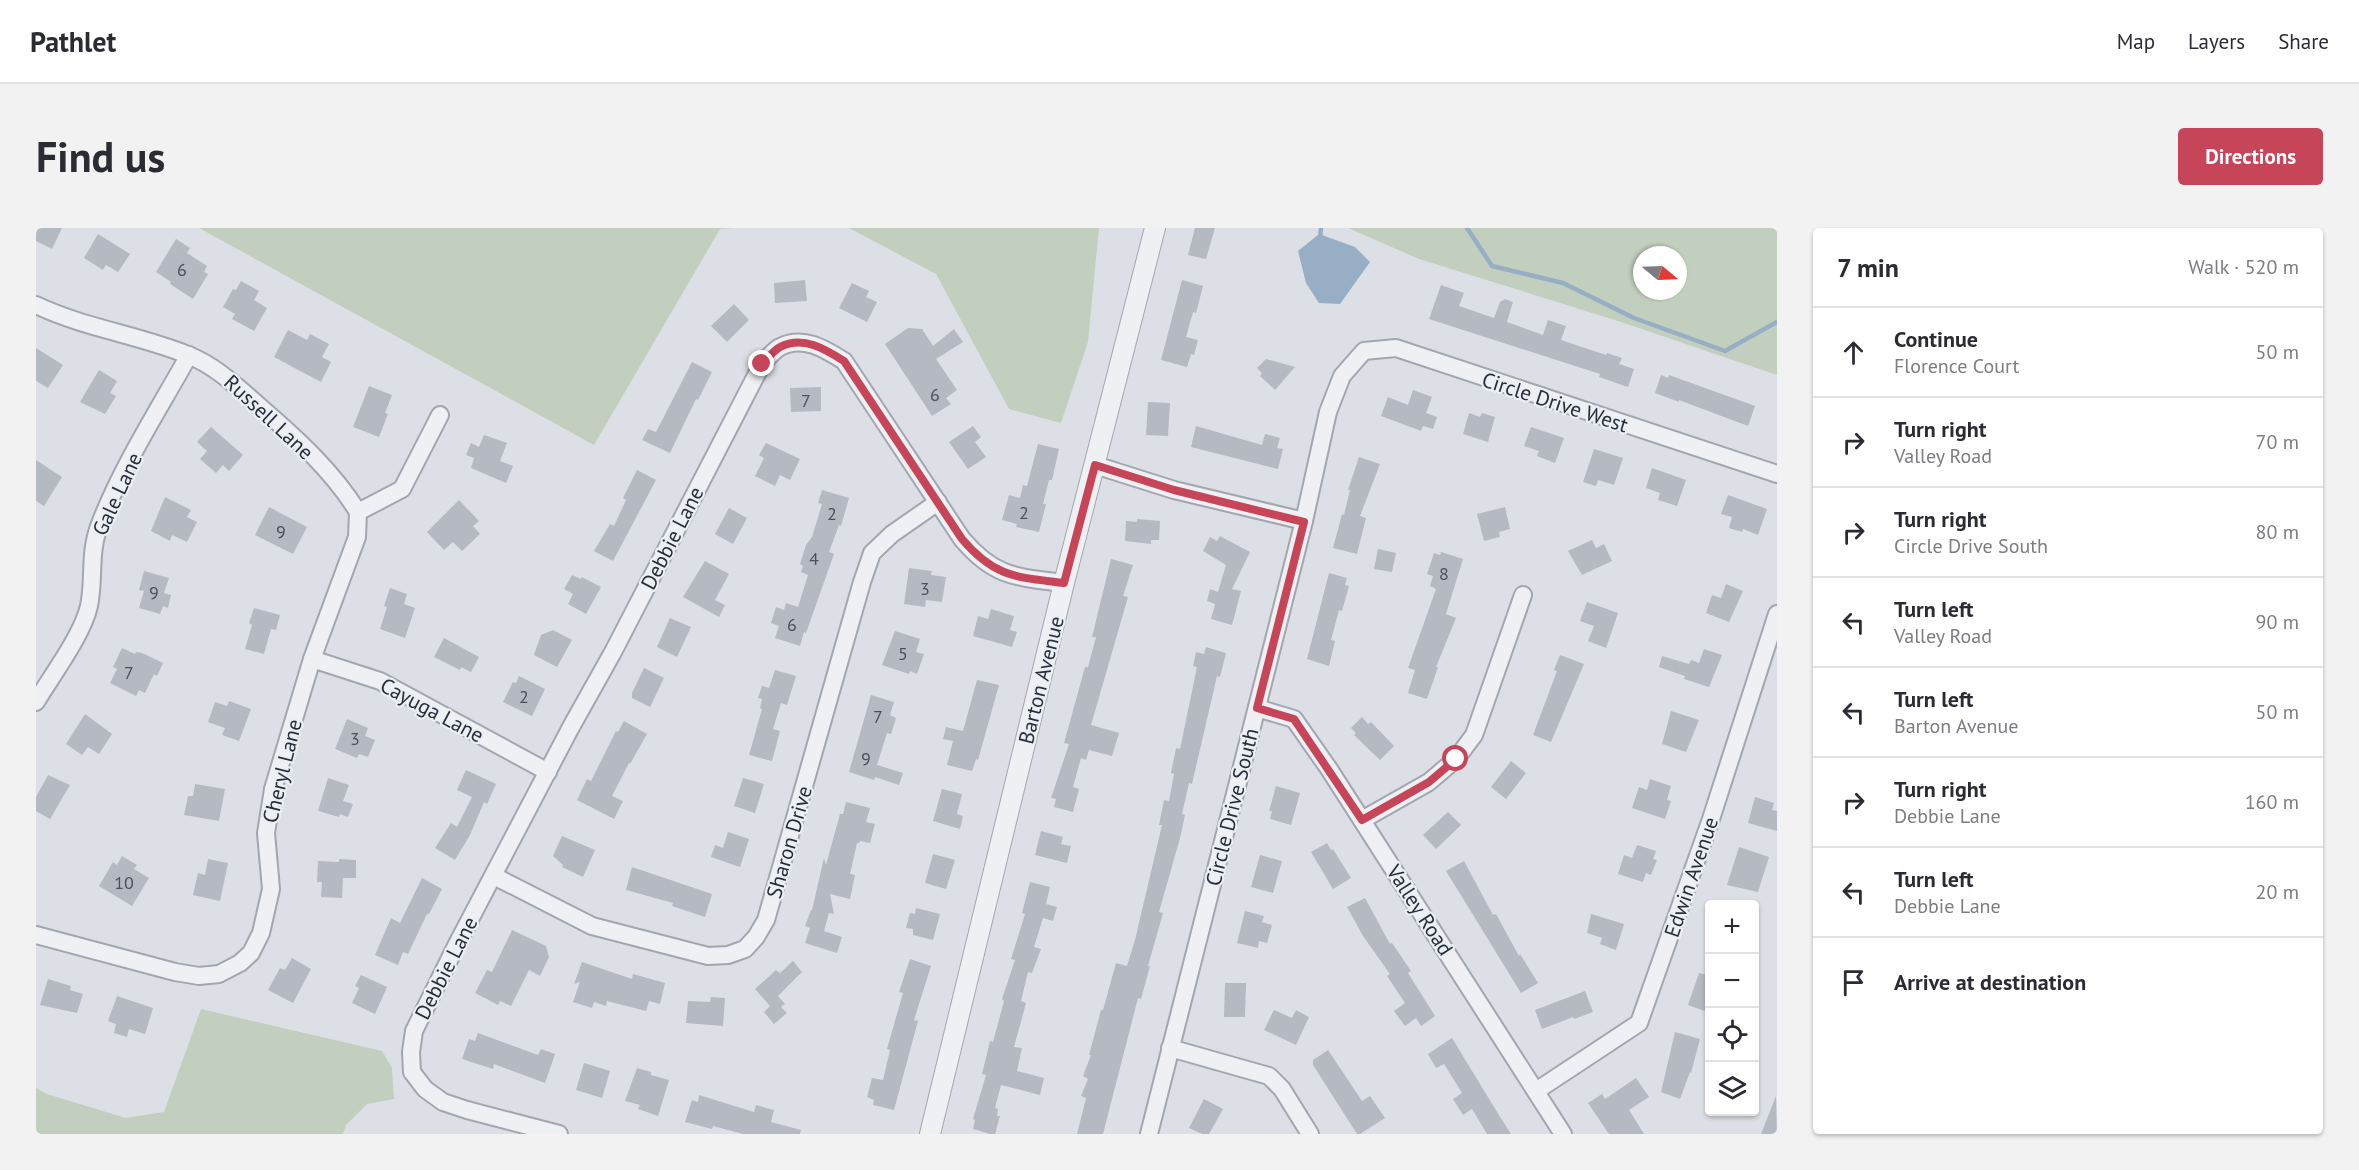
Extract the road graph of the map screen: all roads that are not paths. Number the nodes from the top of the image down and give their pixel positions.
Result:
1 (1155, 228) edge
2 (36, 305) edge
3 (189, 356) junction
4 (1342, 376) joint
5 (440, 415) dead end
6 (1095, 465) junction
7 (1777, 474) edge
8 (938, 502) junction
9 (358, 512) junction
10 (1304, 522) junction
11 (1064, 583) junction
12 (1523, 595) dead end
13 (1777, 614) edge
14 (312, 659) junction
15 (36, 702) edge
16 (1257, 708) junction
17 (548, 772) junction
18 (1362, 820) junction
19 (494, 876) junction
20 (36, 935) edge
21 (1170, 1048) junction
22 (1536, 1091) junction
23 (559, 1134) edge
24 (930, 1134) edge
25 (1149, 1134) edge
26 (1310, 1134) edge
27 (1563, 1134) edge

1 - 6 street, Barton Avenue
2 - 3 street, Russell Lane
3 - 9 street, Russell Lane
3 - 15 street, Gale Lane
4 - 7 street, Circle Drive West
4 - 10 street, Circle Drive South
5 - 9 street
6 - 10 street
6 - 11 street, Barton Avenue
8 - 11 street, Debbie Lane
8 - 17 street, Debbie Lane
8 - 19 street, Sharon Drive
9 - 14 street, Cheryl Lane
10 - 16 street, Circle Drive South
11 - 24 street, Barton Avenue
12 - 18 street
13 - 22 street, Edwin Avenue
14 - 17 street, Cayuga Lane
14 - 20 street, Cheryl Lane
16 - 18 street, Valley Road
16 - 21 street, Circle Drive South
17 - 19 street, Debbie Lane
18 - 22 street, Valley Road
19 - 23 street, Debbie Lane
21 - 25 street, Circle Drive South
21 - 26 street
22 - 27 street, Valley Road

